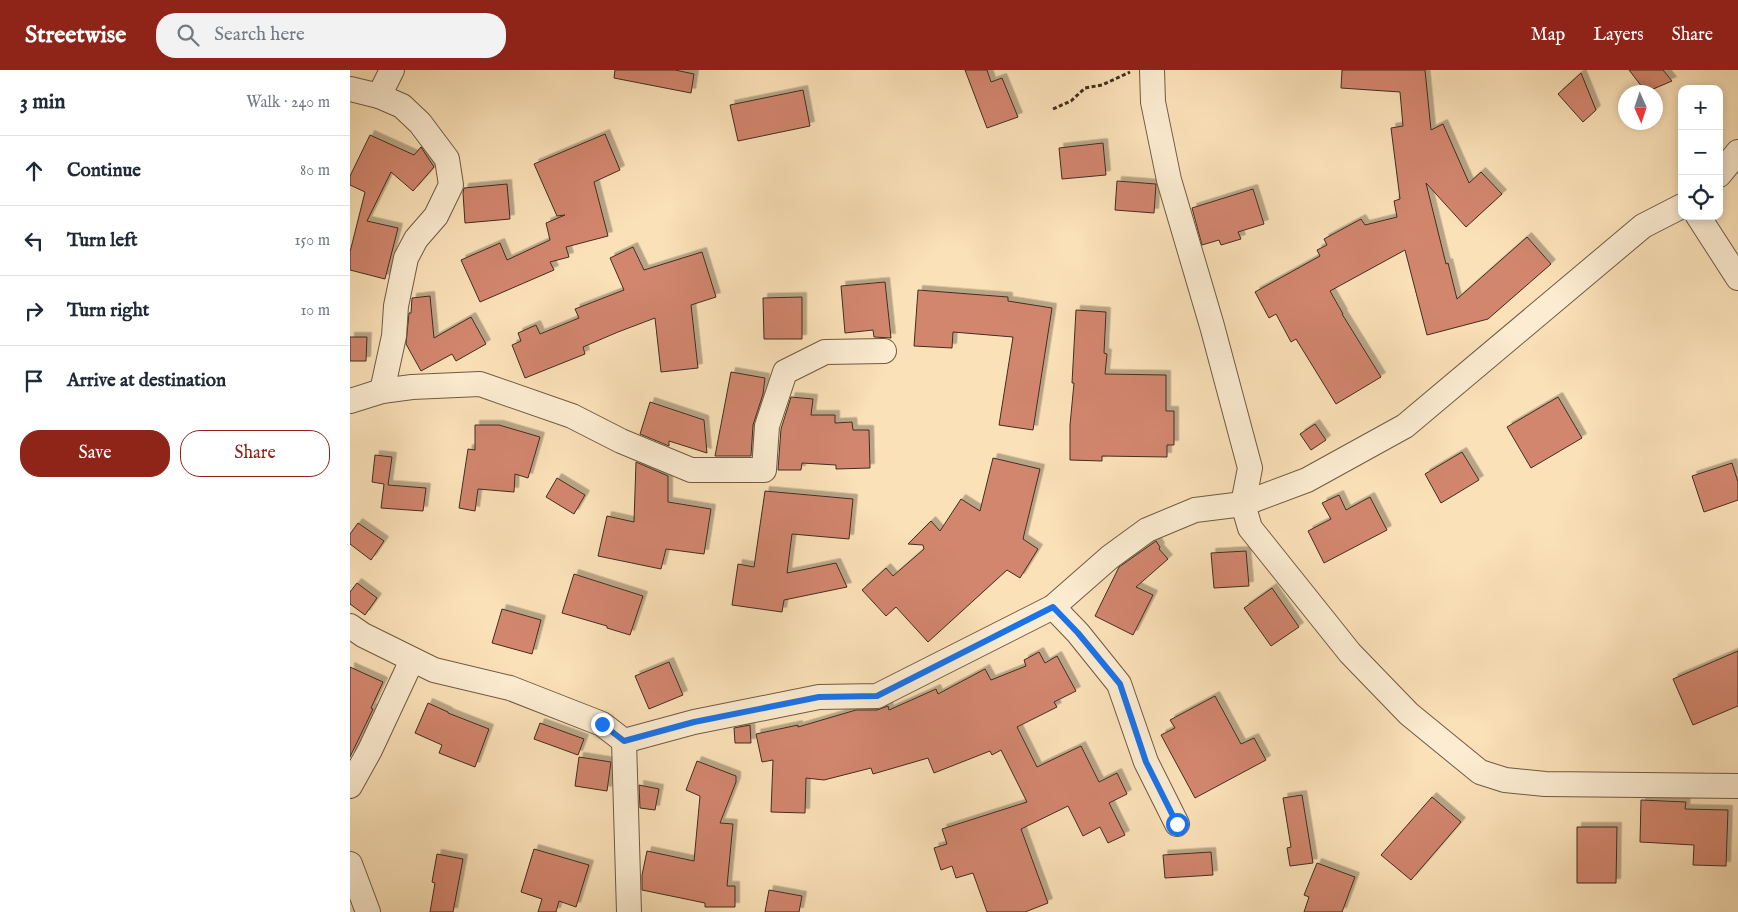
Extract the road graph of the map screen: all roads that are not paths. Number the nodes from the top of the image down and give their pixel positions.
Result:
1 (392, 70) edge
2 (1152, 70) edge
3 (350, 89) edge
4 (379, 96) junction
5 (1738, 152) edge
6 (1723, 170) edge
7 (1678, 208) edge
8 (1701, 220) edge
9 (1738, 278) edge
10 (884, 351) dead end
11 (382, 391) junction
12 (350, 401) edge
13 (1243, 504) junction
14 (1053, 607) junction
15 (350, 626) edge
16 (412, 660) junction
17 (624, 741) junction
18 (350, 786) edge
19 (1738, 786) edge
20 (1177, 824) dead end
21 (350, 864) edge
22 (368, 912) edge
23 (629, 912) edge

1 - 4 street
2 - 13 street
3 - 4 street
4 - 11 street
5 - 6 street
7 - 13 street
8 - 9 street
10 - 11 street
11 - 12 street
13 - 14 street
13 - 19 street
14 - 17 street
14 - 20 street
15 - 16 street
16 - 17 street
16 - 18 street
17 - 23 street
21 - 22 street

